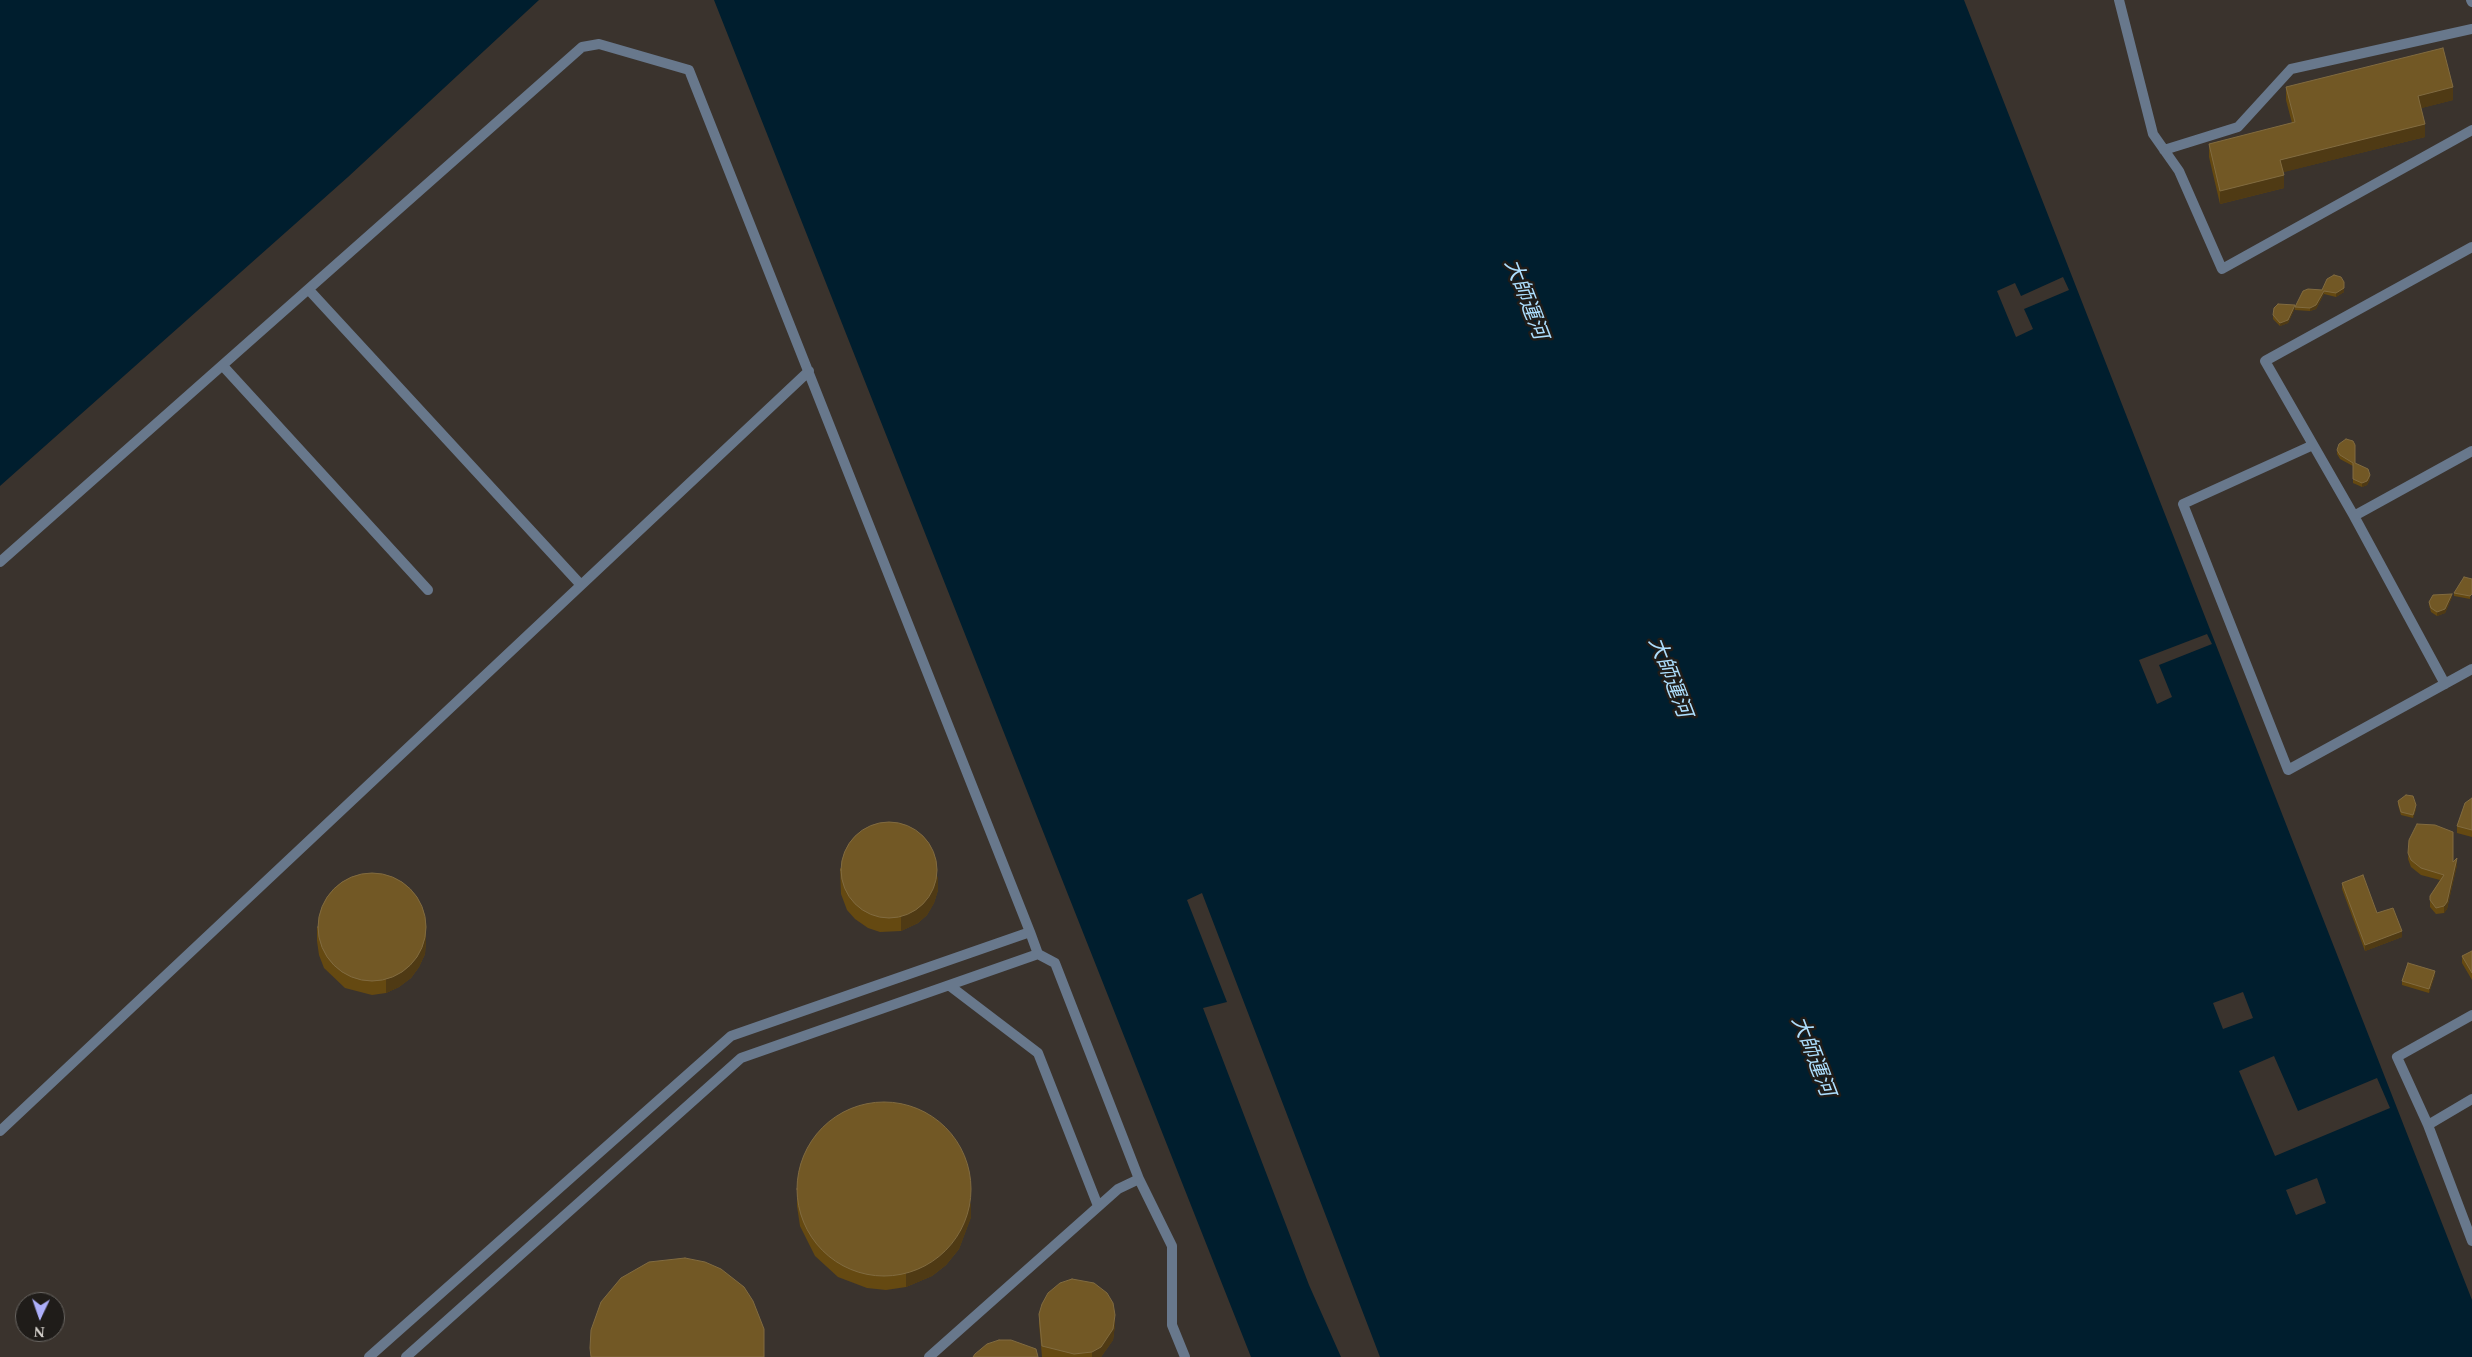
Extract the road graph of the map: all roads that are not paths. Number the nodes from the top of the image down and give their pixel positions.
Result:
1 (2119, 0) edge
2 (2472, 29) edge
3 (2472, 130) edge
4 (2164, 150) junction
5 (2472, 247) edge
6 (309, 290) junction
7 (223, 366) junction
8 (808, 371) junction
9 (2314, 445) junction
10 (2472, 451) edge
11 (2354, 516) junction
12 (0, 562) edge
13 (581, 585) junction
14 (428, 590) dead end
15 (2472, 669) edge
16 (2445, 684) junction
17 (1030, 932) junction
18 (1038, 954) junction
19 (950, 986) junction
20 (2472, 1015) edge
21 (2472, 1100) edge
22 (2428, 1125) junction
23 (0, 1131) edge
24 (1139, 1179) junction
25 (1098, 1206) junction
26 (2472, 1241) edge
27 (369, 1357) edge
28 (406, 1357) edge
29 (929, 1357) edge
30 (1185, 1357) edge

1 - 4 lane
2 - 4 lane
3 - 4 lane
5 - 9 lane
6 - 7 lane
6 - 8 lane
6 - 13 lane
7 - 12 lane
7 - 14 lane
8 - 13 lane
8 - 17 lane
9 - 11 lane
9 - 16 lane
10 - 11 lane
11 - 16 lane
13 - 23 lane
15 - 16 lane
17 - 18 lane
17 - 27 lane
18 - 19 lane
18 - 24 lane
19 - 25 lane
19 - 28 lane
20 - 22 lane
21 - 22 lane
22 - 26 lane
24 - 25 lane
24 - 30 lane
25 - 29 lane

